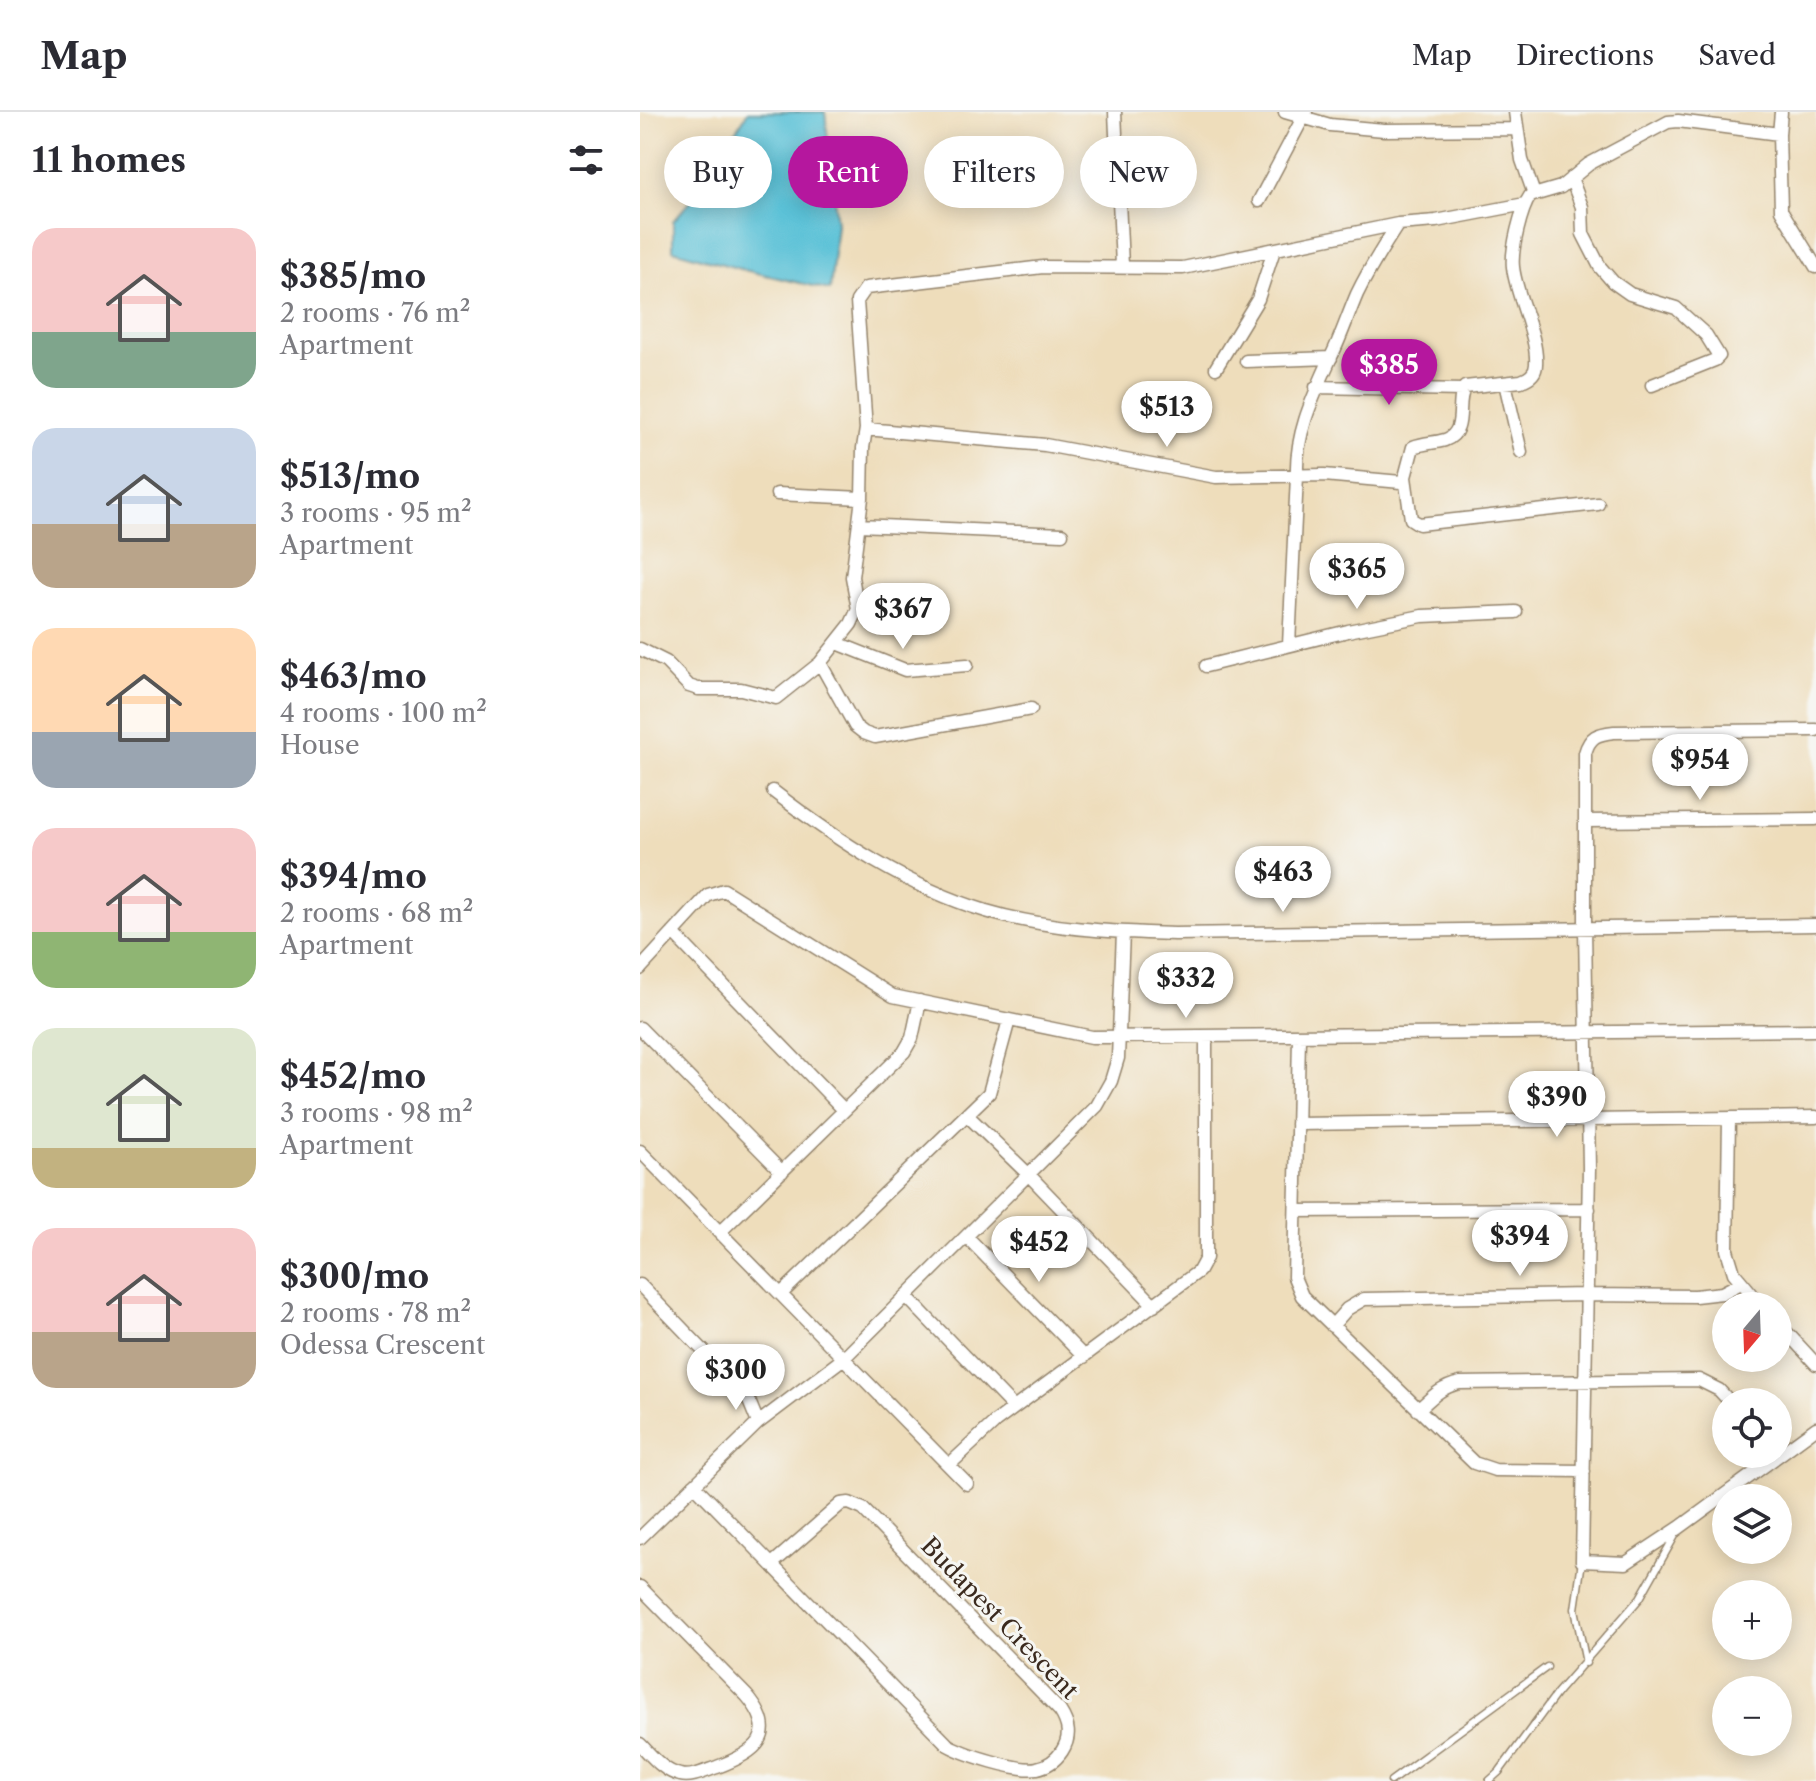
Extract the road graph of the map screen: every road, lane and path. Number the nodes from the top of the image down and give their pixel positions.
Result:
1 (1115, 112) edge
2 (1285, 112) edge
3 (1515, 112) edge
4 (1781, 112) edge
5 (1304, 114) edge
6 (1517, 129) junction
7 (1779, 134) junction
8 (1571, 178) junction
9 (1530, 199) junction
10 (1259, 201) dead end
11 (1398, 224) junction
12 (1274, 250) junction
13 (1122, 266) junction
14 (1816, 267) edge
15 (1331, 358) junction
16 (1246, 361) dead end
17 (1216, 368) dead end
18 (1505, 383) junction
19 (1652, 385) dead end
20 (1316, 387) junction
21 (1462, 390) junction
22 (866, 429) junction
23 (1521, 452) dead end
24 (1297, 476) junction
25 (1405, 477) junction
26 (777, 494) dead end
27 (862, 498) junction
28 (1598, 504) dead end
29 (859, 525) junction
30 (1062, 534) dead end
31 (856, 599) junction
32 (1516, 612) dead end
33 (935, 616) dead end
34 (837, 643) junction
35 (1289, 645) junction
36 (640, 649) edge
37 (820, 663) junction
38 (967, 665) dead end
39 (1206, 666) dead end
40 (1031, 709) dead end
41 (1816, 730) edge
42 (773, 791) dead end
43 (1816, 819) edge
44 (1585, 821) junction
45 (1816, 925) edge
46 (1585, 928) junction
47 (1123, 932) junction
48 (673, 933) junction
49 (640, 969) edge
50 (920, 1001) junction
51 (1009, 1020) junction
52 (640, 1028) edge
53 (1816, 1030) edge
54 (1587, 1034) junction
55 (1299, 1037) junction
56 (1120, 1038) junction
57 (1206, 1038) junction
58 (844, 1110) junction
59 (967, 1115) junction
60 (1816, 1117) edge
61 (1729, 1119) junction
62 (1589, 1120) junction
63 (1297, 1124) junction
64 (640, 1151) edge
65 (782, 1172) junction
66 (1029, 1175) junction
67 (1589, 1209) junction
68 (1296, 1211) junction
69 (720, 1232) junction
70 (967, 1237) junction
71 (1741, 1283) junction
72 (640, 1285) edge
73 (1749, 1292) edge
74 (781, 1294) junction
75 (1587, 1295) junction
76 (907, 1297) junction
77 (1154, 1305) junction
78 (1332, 1326) junction
79 (1792, 1338) edge
80 (1084, 1357) junction
81 (844, 1358) junction
82 (1816, 1364) edge
83 (1585, 1381) junction
84 (1715, 1388) edge
85 (1014, 1408) junction
86 (1418, 1410) junction
87 (758, 1423) junction
88 (1816, 1428) edge
89 (1792, 1444) edge
90 (949, 1465) junction
91 (1758, 1468) edge
92 (1584, 1471) junction
93 (967, 1484) dead end
94 (694, 1485) junction
95 (1679, 1528) junction
96 (640, 1538) edge
97 (1582, 1561) junction
98 (772, 1564) junction
99 (640, 1587) edge
100 (1586, 1663) junction
101 (1547, 1667) dead end
102 (640, 1744) edge
103 (1391, 1781) edge
104 (1489, 1781) edge

1 - 13 street
2 - 5 street
3 - 6 street
4 - 7 street
5 - 6 street
5 - 10 street
6 - 9 street
7 - 8 street
7 - 14 street
8 - 9 street
8 - 19 street
9 - 11 street
9 - 18 street
11 - 12 street
11 - 15 street
12 - 13 street
12 - 17 street
13 - 22 street
15 - 16 street
15 - 20 street
18 - 21 street
18 - 23 street
20 - 21 street
20 - 24 street
21 - 25 street
22 - 24 street
22 - 27 street
24 - 25 street
24 - 35 street
25 - 28 street
26 - 27 street
27 - 29 street
29 - 30 street
29 - 31 street
31 - 33 street
31 - 34 street
32 - 35 street
34 - 37 street
34 - 38 street
35 - 39 street
36 - 37 street
37 - 40 street
41 - 44 street
42 - 47 street
43 - 44 street
44 - 46 street
45 - 46 street
46 - 47 street
46 - 54 street
47 - 56 street
48 - 49 street
48 - 50 street
48 - 58 street
50 - 51 street
50 - 58 street
51 - 56 street
51 - 59 street
52 - 65 street
53 - 54 street
54 - 55 street
54 - 62 street
55 - 57 street
55 - 63 street
56 - 57 street
56 - 66 street
57 - 77 street
58 - 65 street
59 - 66 street
59 - 74 street
60 - 61 street
61 - 62 street
61 - 71 street
62 - 63 street
62 - 67 street
63 - 68 street
64 - 69 street
65 - 69 street
66 - 70 street
66 - 77 street
67 - 68 street
67 - 75 street
68 - 78 street
69 - 74 street
70 - 76 street
70 - 80 street
71 - 73 street
71 - 75 street
72 - 87 street
74 - 81 street
75 - 78 street
75 - 83 street
76 - 81 street
76 - 85 street
77 - 80 street
78 - 86 street
79 - 82 street
80 - 85 street
81 - 87 street
81 - 90 street
83 - 84 street
83 - 86 street
83 - 92 street
85 - 90 street
86 - 92 street
87 - 94 street
88 - 89 street
90 - 93 street
91 - 95 street
92 - 97 street
94 - 96 street
94 - 98 street, Budapest Crescent
95 - 97 street
95 - 100 lane
97 - 100 lane
98 - 98 street, Budapest Crescent
99 - 102 street
100 - 104 lane
101 - 103 lane

